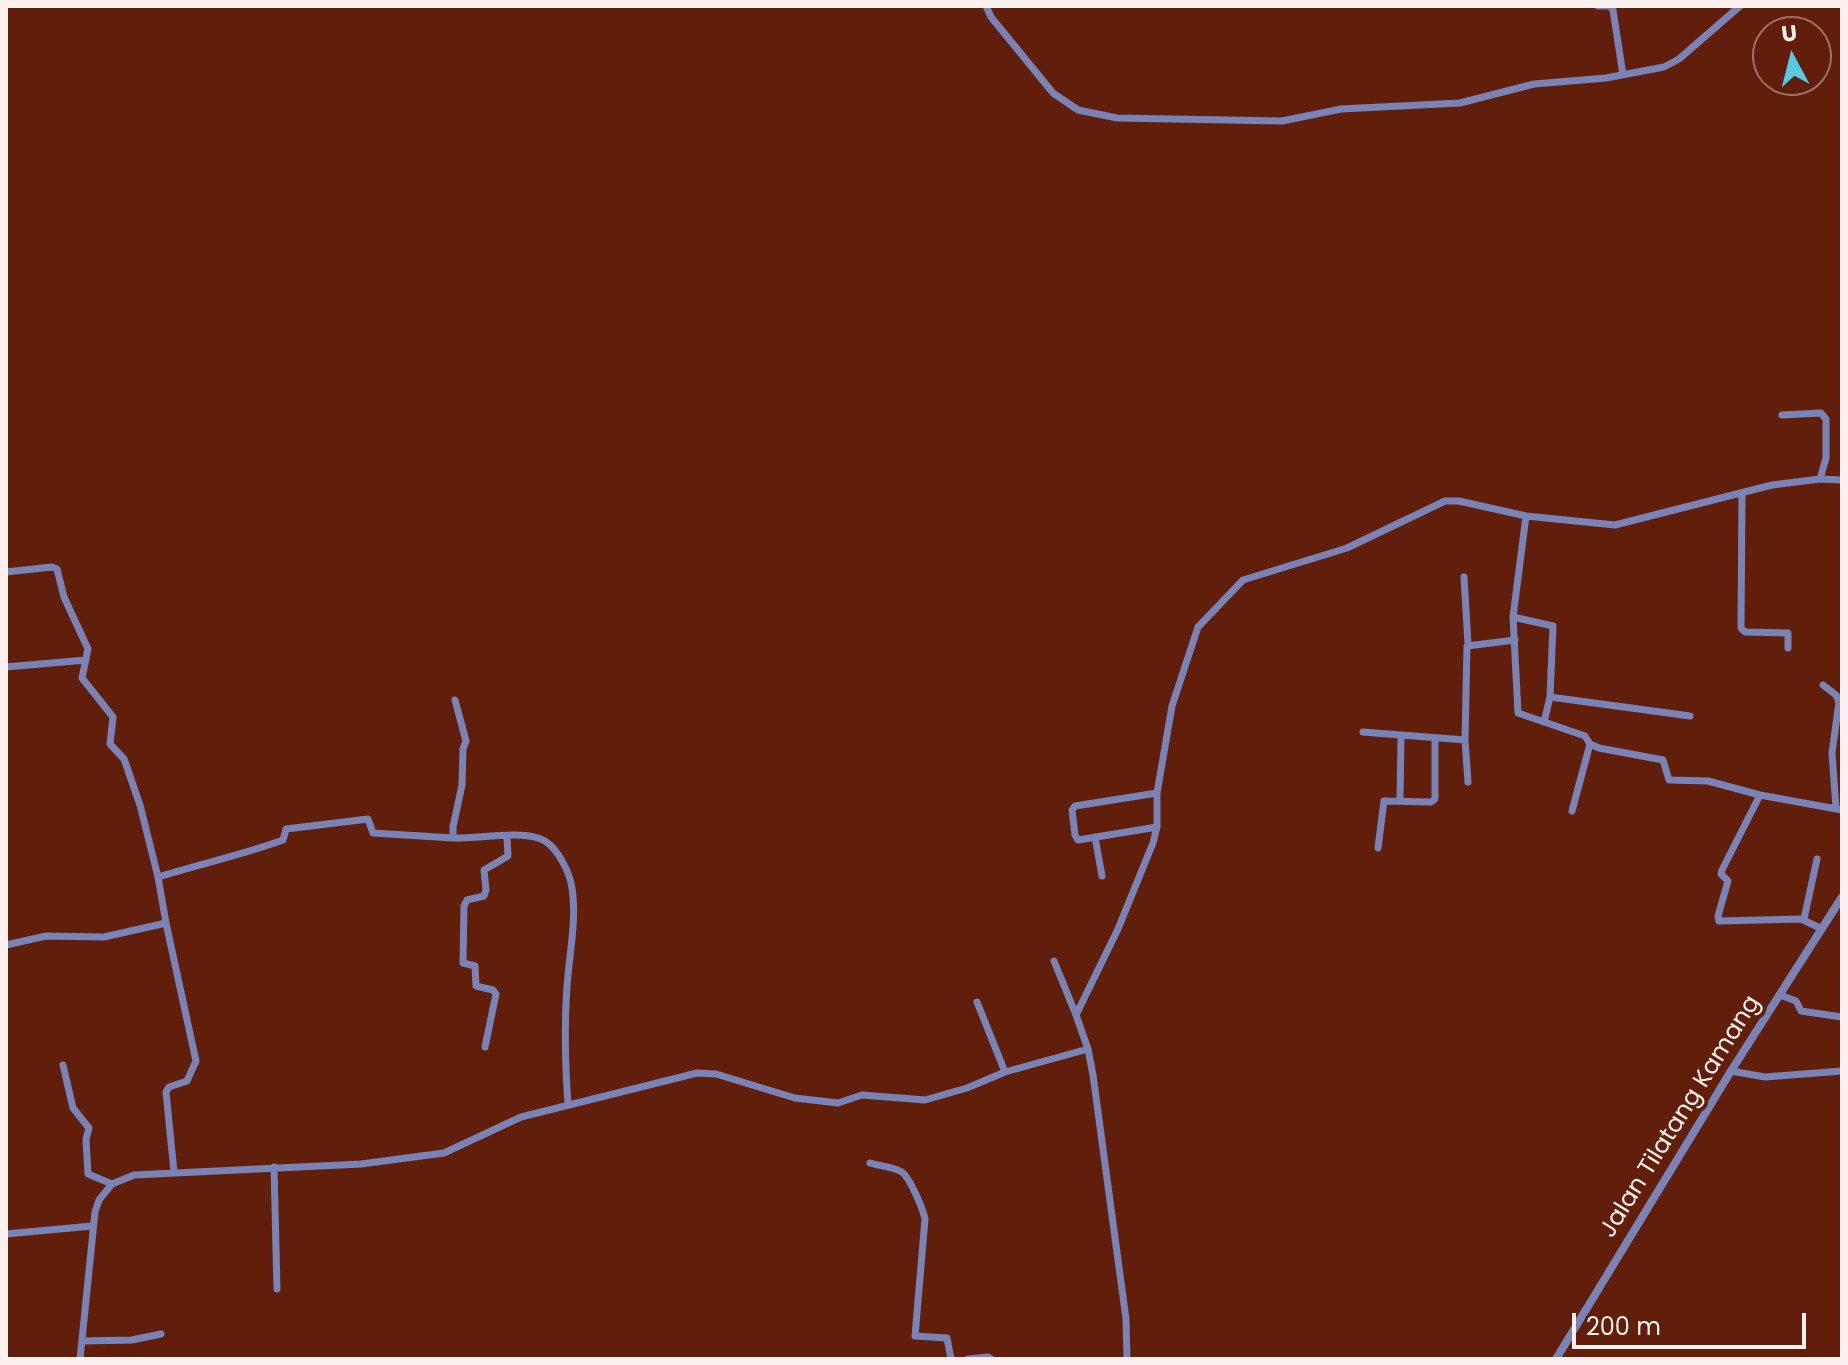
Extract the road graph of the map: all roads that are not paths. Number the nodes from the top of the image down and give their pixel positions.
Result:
1 (986, 6) edge
2 (1598, 6) edge
3 (1740, 6) edge
4 (1623, 75) junction
5 (1782, 415) dead end
6 (1820, 479) junction
7 (1842, 480) edge
8 (1742, 493) junction
9 (1526, 516) junction
10 (6, 572) edge
11 (1464, 577) dead end
12 (1513, 617) junction
13 (1515, 640) junction
14 (1468, 644) junction
15 (1788, 648) dead end
16 (86, 660) junction
17 (6, 667) edge
18 (1823, 685) dead end
19 (1550, 697) junction
20 (455, 700) dead end
21 (1690, 716) dead end
22 (1544, 722) junction
23 (1363, 732) dead end
24 (1401, 736) junction
25 (1435, 738) junction
26 (1465, 740) junction
27 (1590, 744) junction
28 (1468, 782) dead end
29 (1157, 793) junction
30 (1760, 795) junction
31 (1400, 801) junction
32 (1839, 809) edge
33 (1572, 811) dead end
34 (1157, 827) junction
35 (507, 837) junction
36 (1095, 837) junction
37 (453, 838) junction
38 (1378, 848) dead end
39 (1817, 859) dead end
40 (1102, 876) dead end
41 (158, 877) junction
42 (1842, 897) edge
43 (1804, 919) junction
44 (166, 923) junction
45 (1820, 928) junction
46 (6, 945) edge
47 (1054, 961) dead end
48 (1780, 995) junction
49 (977, 1002) dead end
50 (1076, 1015) junction
51 (1842, 1017) edge
52 (485, 1047) dead end
53 (1088, 1049) junction
54 (63, 1065) dead end
55 (1731, 1071) junction
56 (1842, 1071) edge
57 (1005, 1072) junction
58 (568, 1104) junction
59 (870, 1163) dead end
60 (274, 1167) junction
61 (174, 1172) junction
62 (112, 1184) junction
63 (92, 1226) junction
64 (6, 1234) edge
65 (277, 1289) dead end
66 (161, 1334) dead end
67 (83, 1341) junction
68 (80, 1359) edge
69 (951, 1359) edge
70 (968, 1359) edge
71 (991, 1359) edge
72 (1127, 1359) edge
73 (1556, 1359) edge

1 - 4 street
2 - 4 street
3 - 4 street
5 - 6 street
6 - 7 street
6 - 8 street
8 - 9 street
8 - 15 street
9 - 12 street
9 - 29 street
10 - 16 street
11 - 14 street
12 - 13 street
12 - 19 street
13 - 14 street
13 - 22 street
14 - 26 street
16 - 17 street
16 - 41 street
18 - 32 street
19 - 21 street
19 - 22 street
20 - 37 street
22 - 27 street
23 - 24 street
24 - 25 street
24 - 31 street
25 - 26 street
25 - 31 street
26 - 28 street
27 - 30 street
27 - 33 street
29 - 34 street
29 - 36 street
30 - 32 street
30 - 43 street
31 - 38 street
34 - 36 street
34 - 50 street
35 - 37 street
35 - 52 street
35 - 58 street
36 - 40 street
37 - 41 street
39 - 43 street
41 - 44 street
42 - 45 street, Jalan Tilatang Kamang
43 - 45 street
44 - 46 street
44 - 61 street
45 - 48 street, Jalan Tilatang Kamang
47 - 50 street
48 - 51 street
48 - 55 street, Jalan Tilatang Kamang
49 - 57 street
50 - 53 street
53 - 57 street
53 - 72 street
54 - 62 street
55 - 56 street
55 - 73 street, Jalan Tilatang Kamang
57 - 58 street
58 - 60 street
59 - 69 street
60 - 61 street
60 - 65 street
61 - 62 street
62 - 63 street
63 - 64 street
63 - 67 street
66 - 67 street
67 - 68 street
70 - 71 street

